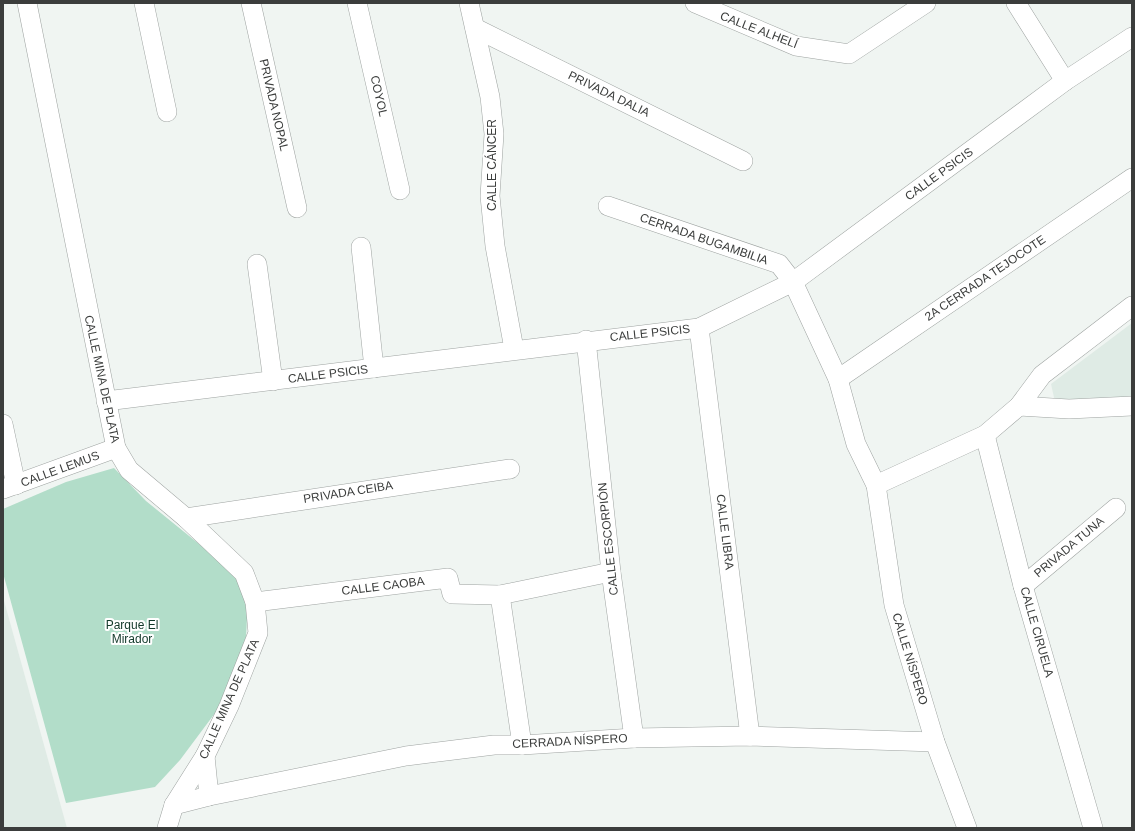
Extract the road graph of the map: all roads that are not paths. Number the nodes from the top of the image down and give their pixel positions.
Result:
1 (27, 3) edge
2 (144, 3) edge
3 (251, 3) edge
4 (357, 3) edge
5 (469, 3) edge
6 (695, 3) edge
7 (926, 3) edge
8 (1016, 3) edge
9 (475, 28) junction
10 (1132, 37) edge
11 (1065, 81) junction
12 (167, 112) dead end
13 (743, 161) dead end
14 (1132, 178) edge
15 (400, 190) dead end
16 (608, 206) dead end
17 (297, 208) dead end
18 (361, 247) dead end
19 (257, 264) dead end
20 (793, 282) junction
21 (1132, 306) edge
22 (699, 328) junction
23 (586, 340) junction
24 (514, 349) junction
25 (374, 368) junction
26 (838, 379) junction
27 (273, 381) junction
28 (106, 401) junction
29 (1019, 406) junction
30 (1132, 406) edge
31 (3, 424) edge
32 (985, 435) junction
33 (116, 448) junction
34 (510, 469) dead end
35 (876, 485) junction
36 (10, 487) edge
37 (1116, 508) dead end
38 (186, 518) junction
39 (611, 572) junction
40 (1023, 586) junction
41 (500, 595) junction
42 (255, 602) junction
43 (750, 736) junction
44 (634, 738) junction
45 (935, 742) junction
46 (522, 745) junction
47 (205, 756) junction
48 (209, 796) junction
49 (174, 805) junction
50 (167, 828) edge
51 (967, 828) edge
52 (1093, 828) edge

1 - 28 street, CALLE MINA DE PLATA
2 - 12 street
3 - 17 street, PRIVADA NOPAL
4 - 15 street, COYOL
5 - 9 street, CALLE CÁNCER
6 - 7 street, CALLE ALHELÍ
8 - 11 street
9 - 13 street, PRIVADA DALIA
9 - 24 street, CALLE CÁNCER
10 - 11 street, CALLE PSICIS
11 - 20 street, CALLE PSICIS
14 - 26 street, 2A CERRADA TEJOCOTE
16 - 20 street, CERRADA BUGAMBILIA
18 - 25 street
19 - 27 street
20 - 22 street, CALLE PSICIS
20 - 26 street, CERRADA BUGAMBILIA
21 - 29 street
22 - 23 street, CALLE PSICIS
22 - 43 street, CALLE LIBRA
23 - 24 street, CALLE PSICIS
23 - 39 street, CALLE ESCORPIÓN
24 - 25 street, CALLE PSICIS
25 - 27 street, CALLE PSICIS
26 - 35 street, CALLE NÍSPERO
27 - 28 street, CALLE PSICIS
28 - 33 street, CALLE MINA DE PLATA
29 - 30 street
29 - 32 street
31 - 36 street
32 - 35 street
32 - 40 street, CALLE CIRUELA
33 - 36 street, CALLE LEMUS
33 - 38 street, CALLE MINA DE PLATA
34 - 38 street, PRIVADA CEIBA
35 - 45 street, CALLE NÍSPERO
37 - 40 street, PRIVADA TUNA
38 - 42 street, CALLE MINA DE PLATA
39 - 41 street
39 - 44 street, CALLE ESCORPIÓN
40 - 52 street, CALLE CIRUELA
41 - 42 street, CALLE CAOBA
41 - 46 street
42 - 47 street, CALLE MINA DE PLATA
43 - 44 street, CERRADA NÍSPERO
43 - 45 street, CERRADA NÍSPERO
44 - 46 street, CERRADA NÍSPERO
45 - 51 street, CALLE NÍSPERO
46 - 48 street, CERRADA NÍSPERO
47 - 48 street
47 - 49 street, CALLE MINA DE PLATA
48 - 49 street, CERRADA NÍSPERO
49 - 50 street, CALLE MINA DE PLATA

